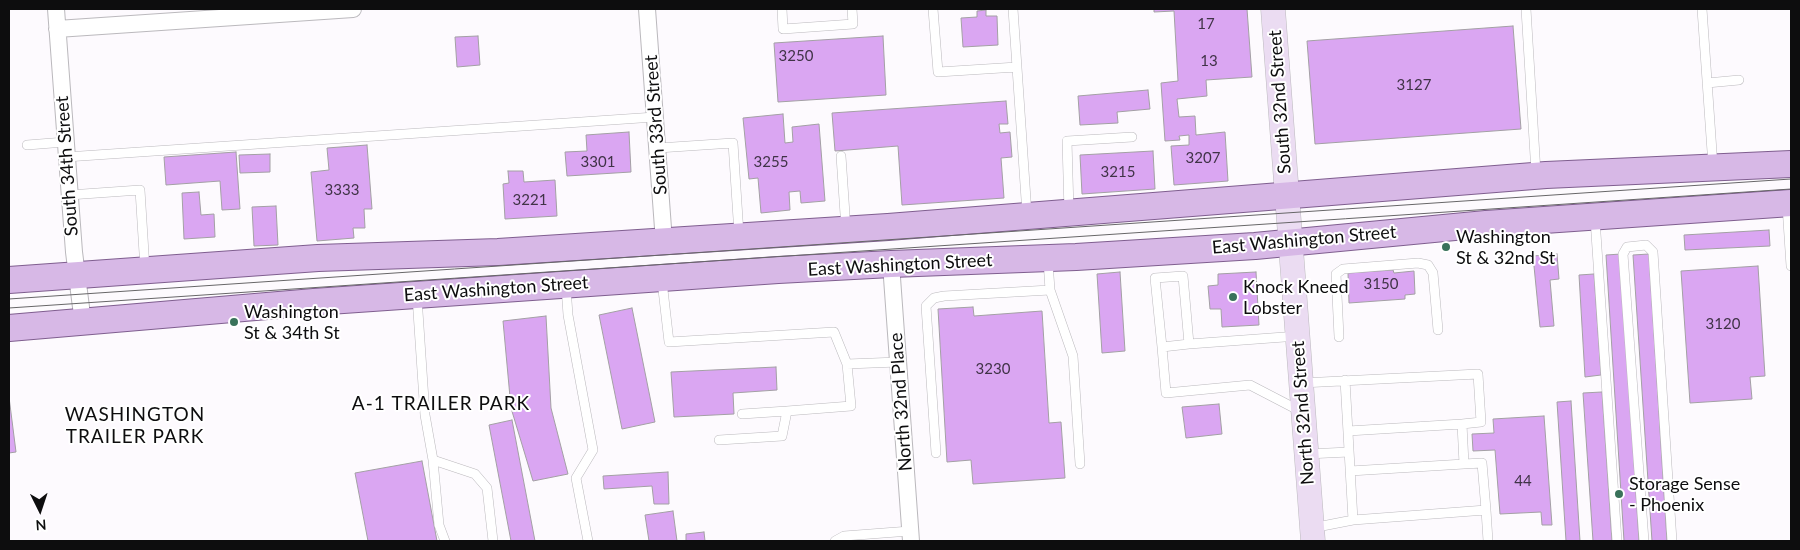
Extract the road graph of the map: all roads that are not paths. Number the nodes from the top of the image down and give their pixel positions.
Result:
1 (56, 9) edge
2 (353, 9) edge
3 (647, 9) edge
4 (782, 9) edge
5 (852, 9) edge
6 (933, 9) edge
7 (1013, 9) edge
8 (1273, 9) edge
9 (1526, 9) edge
10 (1702, 9) edge
11 (57, 29) junction
12 (1017, 67) junction
13 (1739, 80) dead end
14 (1707, 83) junction
15 (655, 117) junction
16 (1132, 137) dead end
17 (27, 145) dead end
18 (658, 148) junction
19 (66, 150) junction
20 (841, 156) dead end
21 (1791, 164) edge
22 (1713, 168) junction
23 (1536, 176) junction
24 (69, 194) junction
25 (1287, 195) junction
26 (1789, 203) edge
27 (1069, 214) junction
28 (1595, 216) junction
29 (1027, 217) junction
30 (846, 229) junction
31 (739, 237) junction
32 (664, 242) junction
33 (1291, 242) junction
34 (1048, 258) junction
35 (891, 264) junction
36 (1791, 266) edge
37 (145, 269) junction
38 (77, 274) junction
39 (662, 278) junction
40 (9, 280) edge
41 (566, 285) junction
42 (1050, 290) junction
43 (417, 295) junction
44 (84, 323) junction
45 (9, 328) edge
46 (1438, 330) dead end
47 (1298, 336) junction
48 (1339, 337) dead end
49 (1188, 344) junction
50 (1162, 347) junction
51 (898, 362) junction
52 (847, 364) junction
53 (1345, 380) junction
54 (1301, 383) junction
55 (788, 411) junction
56 (1303, 413) junction
57 (742, 414) dead end
58 (1462, 424) junction
59 (1348, 431) junction
60 (719, 440) dead end
61 (1349, 452) junction
62 (936, 454) dead end
63 (1306, 454) junction
64 (433, 460) junction
65 (1080, 464) dead end
66 (1464, 464) junction
67 (1350, 471) junction
68 (1486, 510) junction
69 (1353, 520) junction
70 (1312, 535) edge
71 (911, 536) edge
72 (445, 541) edge
73 (493, 541) edge
74 (588, 541) edge
75 (835, 541) edge
76 (1488, 541) edge
77 (1617, 541) edge
78 (1644, 541) edge
79 (1672, 541) edge

1 - 11 street, South 34th Street
2 - 11 street
3 - 15 street, South 33rd Street
4 - 5 lane
6 - 12 lane
7 - 12 lane
8 - 25 main road, South 32nd Street
9 - 23 lane
10 - 14 lane
11 - 19 street, South 34th Street
12 - 29 lane
13 - 14 lane
14 - 22 lane
15 - 18 street, South 33rd Street
15 - 19 lane
16 - 27 lane
17 - 19 lane
18 - 31 lane
18 - 32 street, South 33rd Street
19 - 24 street, South 34th Street
20 - 30 lane
21 - 22 main road, East Washington Street
22 - 23 main road, East Washington Street
23 - 25 main road, East Washington Street
24 - 37 lane
24 - 38 street, South 34th Street
25 - 27 main road, East Washington Street
25 - 33 main road, North 32nd Street
26 - 28 main road, East Washington Street
26 - 36 lane
27 - 29 main road, East Washington Street
28 - 33 main road, East Washington Street
28 - 77 lane
29 - 30 main road, East Washington Street
30 - 31 main road, East Washington Street
31 - 32 main road, East Washington Street
32 - 37 main road, East Washington Street
33 - 34 main road, East Washington Street
33 - 47 main road, North 32nd Street
34 - 35 main road, East Washington Street
34 - 42 lane
35 - 39 main road, East Washington Street
35 - 51 street, North 32nd Place
37 - 38 main road, East Washington Street
38 - 40 main road, East Washington Street
38 - 44 street, South 34th Street
39 - 41 main road, East Washington Street
39 - 52 lane
41 - 43 main road, East Washington Street
41 - 74 lane
42 - 62 lane
42 - 65 lane
43 - 44 main road, East Washington Street
43 - 64 lane
44 - 45 main road, East Washington Street
46 - 48 lane
47 - 49 lane
47 - 54 main road, North 32nd Street
49 - 50 lane
49 - 50 lane
50 - 56 lane
51 - 52 lane
51 - 71 street, North 32nd Place
52 - 55 lane
53 - 54 lane
53 - 58 lane
53 - 59 lane
54 - 56 main road, North 32nd Street
55 - 57 lane
55 - 60 lane
56 - 63 main road, North 32nd Street
58 - 59 lane
58 - 66 lane
59 - 61 lane
61 - 63 lane
61 - 67 lane
63 - 70 main road, North 32nd Street
64 - 72 lane
64 - 73 lane
66 - 67 lane
66 - 68 lane
67 - 69 lane
68 - 69 lane
68 - 76 lane
69 - 70 lane
71 - 75 lane
78 - 79 lane

